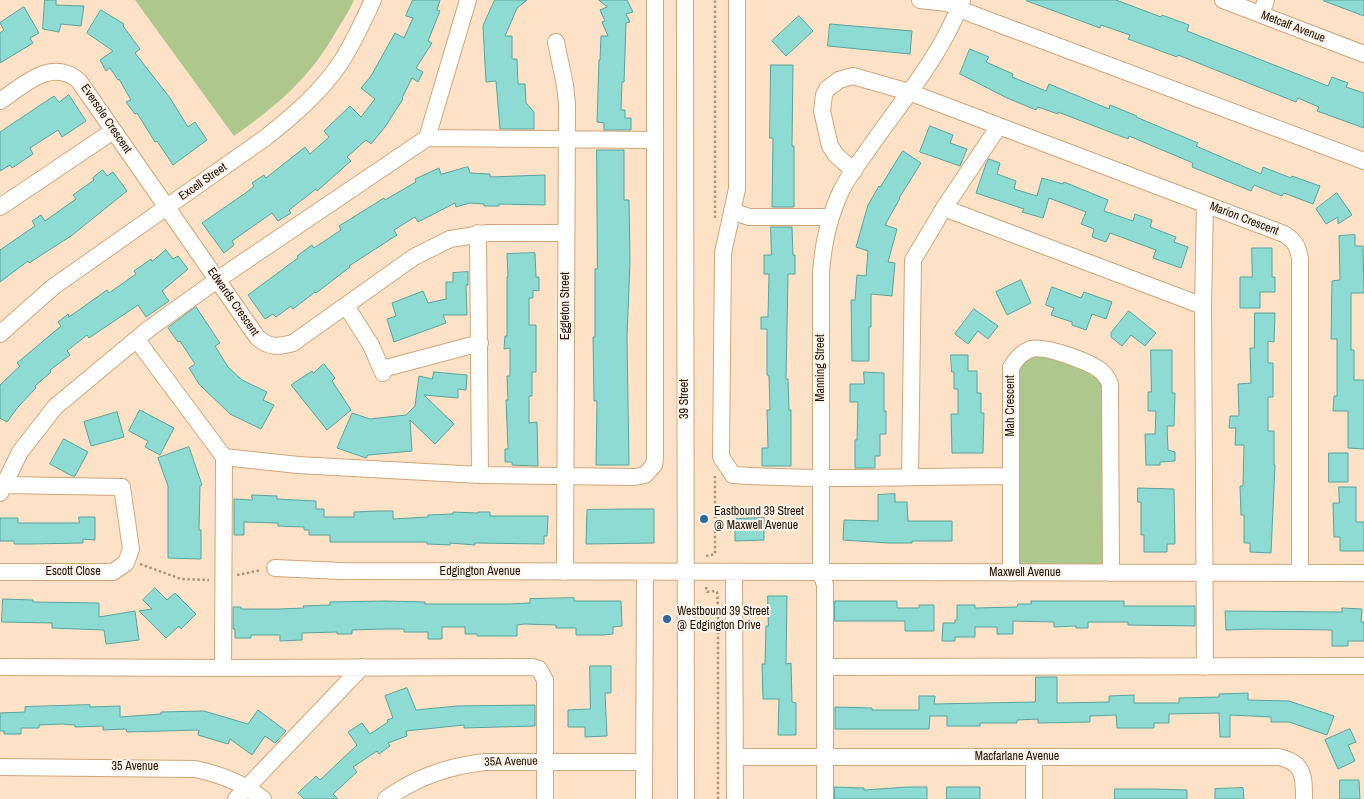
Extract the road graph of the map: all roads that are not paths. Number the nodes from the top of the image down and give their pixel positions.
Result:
1 (373, 0) edge
2 (468, 0) edge
3 (655, 0) edge
4 (684, 0) edge
5 (737, 0) edge
6 (920, 0) edge
7 (1223, 0) edge
8 (961, 4) edge
9 (1264, 7) edge
10 (556, 42) dead end
11 (1364, 54) edge
12 (908, 92) junction
13 (0, 101) edge
14 (999, 126) junction
15 (114, 131) junction
16 (427, 138) junction
17 (567, 140) junction
18 (654, 140) junction
19 (1364, 161) edge
20 (854, 171) junction
21 (1205, 204) junction
22 (0, 207) edge
23 (167, 208) junction
24 (944, 208) junction
25 (732, 211) junction
26 (831, 217) junction
27 (478, 233) junction
28 (566, 233) junction
29 (217, 280) junction
30 (346, 306) junction
31 (1203, 306) junction
32 (0, 334) edge
33 (137, 340) junction
34 (480, 343) junction
35 (224, 457) junction
36 (480, 476) junction
37 (566, 476) junction
38 (910, 476) junction
39 (1011, 476) junction
40 (821, 477) junction
41 (2, 489) edge
42 (275, 568) road end
43 (0, 572) edge
44 (566, 572) junction
45 (644, 572) junction
46 (686, 572) junction
47 (734, 573) junction
48 (821, 573) junction
49 (1011, 573) junction
50 (1111, 573) junction
51 (1205, 573) junction
52 (1300, 573) junction
53 (1364, 573) edge
54 (1364, 666) edge
55 (0, 667) edge
56 (362, 667) junction
57 (1205, 667) junction
58 (223, 668) junction
59 (825, 668) junction
60 (734, 757) junction
61 (825, 757) junction
62 (1034, 757) junction
63 (545, 762) junction
64 (644, 762) junction
65 (0, 767) edge
66 (241, 793) edge
67 (263, 799) edge
68 (386, 799) edge
69 (545, 799) edge
70 (644, 799) edge
71 (686, 799) edge
72 (734, 799) edge
73 (825, 799) edge
74 (1034, 799) edge
75 (1304, 799) edge

1 - 23 street, Excell Street
2 - 16 street
3 - 18 street
4 - 46 street, 39 Street
5 - 25 street
6 - 8 street
7 - 9 street, Metcalf Avenue
8 - 12 street, Manning Street
8 - 19 street
9 - 11 street, Metcalf Avenue
10 - 17 street, Eggleton Street
12 - 14 street, Marion Crescent
12 - 20 street, Manning Street
12 - 20 street
13 - 15 street, Eversole Crescent
14 - 21 street, Marion Crescent
14 - 24 street
15 - 22 street
15 - 23 street, Eversole Crescent
16 - 17 street
16 - 29 street
17 - 18 street
17 - 28 street, Eggleton Street
18 - 37 street
20 - 26 street, Manning Street
21 - 31 street
21 - 52 street, Marion Crescent
23 - 29 street, Edwards Crescent
23 - 32 street, Excell Street
24 - 31 street
24 - 38 street
25 - 26 street
25 - 40 street
26 - 40 street, Manning Street
27 - 28 street, Edwards Crescent
27 - 30 street, Edwards Crescent
27 - 34 street
28 - 37 street, Eggleton Street
29 - 30 street, Edwards Crescent
29 - 33 street
30 - 34 street
31 - 51 street
33 - 35 street
33 - 41 street
34 - 36 street
35 - 36 street
35 - 58 street
36 - 37 street
37 - 44 street, Eggleton Street
38 - 39 street
38 - 40 street
39 - 49 street, Mah Crescent
39 - 50 street, Mah Crescent
40 - 48 street, Manning Street
41 - 43 street, Escott Close
42 - 44 street, Edgington Avenue
44 - 45 street, Edgington Avenue
45 - 46 street, Edgington Avenue
45 - 64 street
46 - 47 street, Maxwell Avenue
46 - 71 street, 39 Street
47 - 48 street, Maxwell Avenue
47 - 60 street
48 - 49 street, Maxwell Avenue
48 - 59 street, Manning Street
49 - 50 street, Maxwell Avenue
50 - 51 street, Maxwell Avenue
51 - 52 street, Maxwell Avenue
51 - 57 street
52 - 53 street, Maxwell Avenue
54 - 57 street
55 - 58 street
56 - 58 street
56 - 63 street
56 - 66 street
57 - 59 street
59 - 61 street, Manning Street
60 - 61 street, Macfarlane Avenue
60 - 72 street
61 - 62 street, Macfarlane Avenue
61 - 73 street, Manning Street
62 - 74 street
62 - 75 street, Macfarlane Avenue
63 - 64 street, 35A Avenue
63 - 68 street, 35A Avenue
63 - 69 street
64 - 70 street
65 - 66 street, 35 Avenue
66 - 67 street, 35 Avenue

